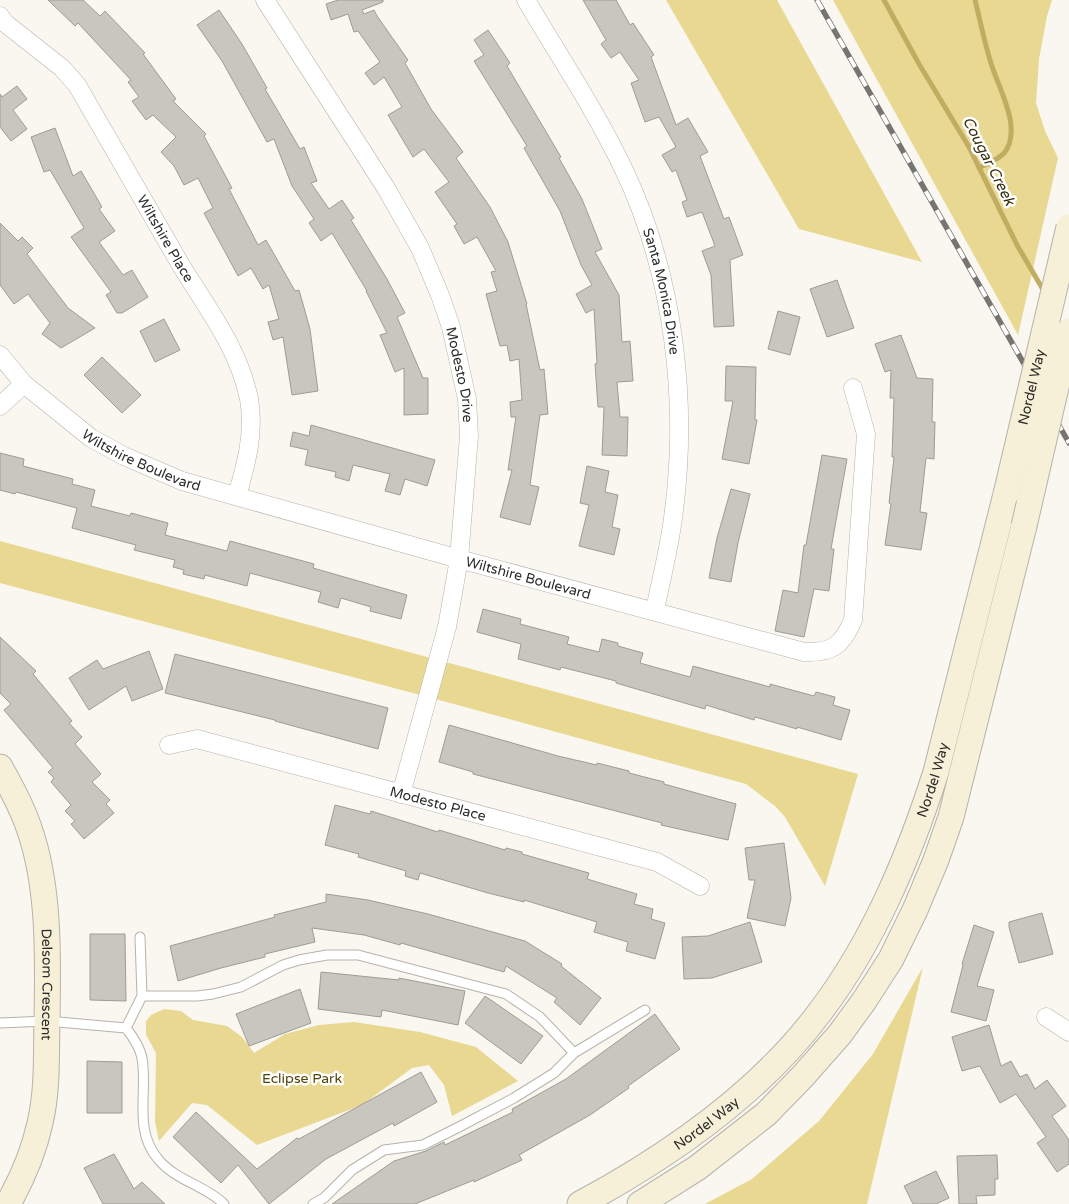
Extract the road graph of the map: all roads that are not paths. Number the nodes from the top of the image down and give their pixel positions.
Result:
1 (265, 0) edge
2 (526, 0) edge
3 (0, 16) edge
4 (1069, 227) edge
5 (1069, 331) edge
6 (0, 355) edge
7 (24, 384) junction
8 (853, 388) dead end
9 (0, 406) edge
10 (237, 496) junction
11 (459, 559) junction
12 (655, 610) junction
13 (169, 745) dead end
14 (0, 767) edge
15 (401, 794) junction
16 (700, 886) dead end
17 (140, 938) dead end
18 (142, 996) junction
19 (645, 1010) dead end
20 (1046, 1017) dead end
21 (47, 1021) junction
22 (0, 1023) edge
23 (126, 1028) junction
24 (1069, 1032) edge
25 (574, 1053) junction
26 (8, 1204) edge
27 (224, 1204) edge
28 (313, 1204) edge
29 (580, 1204) edge
30 (640, 1204) edge

1 - 11 street, Modesto Drive
2 - 12 street, Santa Monica Drive
3 - 10 street, Wiltshire Place
4 - 29 main road, Nordel Way, bridge
5 - 30 main road, Nordel Way, bridge
6 - 7 street, Wiltshire Boulevard
7 - 9 street
7 - 10 street, Wiltshire Boulevard
8 - 12 street, Wiltshire Boulevard
10 - 11 street, Wiltshire Boulevard
11 - 12 street, Wiltshire Boulevard
11 - 15 street, Modesto Drive
13 - 15 street, Modesto Place
14 - 21 main road, Delsom Crescent
15 - 16 street, Modesto Place
17 - 18 lane
18 - 23 lane
18 - 25 lane
19 - 25 lane
20 - 24 street
21 - 22 lane
21 - 23 lane
21 - 26 main road, Delsom Crescent
23 - 27 lane
25 - 28 lane

